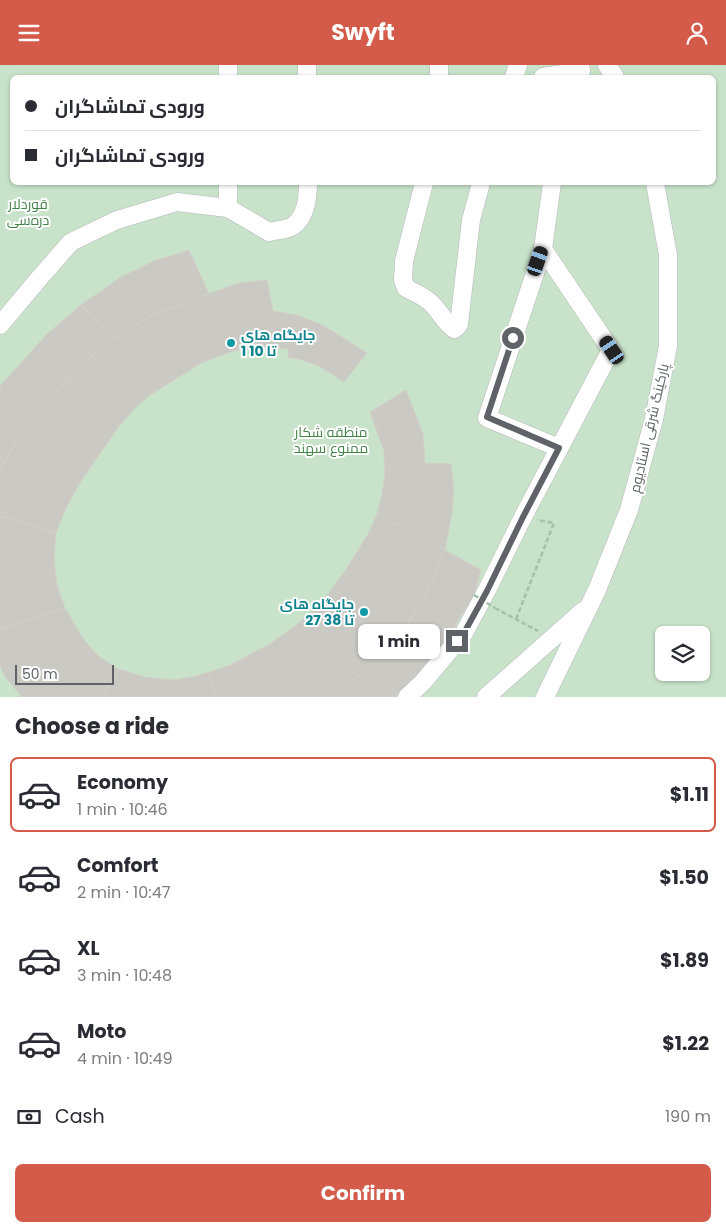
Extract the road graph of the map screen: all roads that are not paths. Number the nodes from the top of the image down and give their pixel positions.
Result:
1 (574, 72) edge
2 (555, 75) edge
3 (228, 185) edge
4 (308, 185) edge
5 (423, 185) edge
6 (480, 185) edge
7 (552, 185) edge
8 (655, 185) edge
9 (228, 208) junction
10 (543, 249) junction
11 (0, 325) edge
12 (559, 448) junction
13 (589, 606) junction
14 (406, 697) edge
15 (486, 697) edge
16 (545, 697) edge

1 - 2 street
3 - 9 street
4 - 9 street
5 - 6 street
7 - 10 street
8 - 13 street, پارکینگ شرقی استادیوم
9 - 11 street
10 - 12 street
10 - 12 street
12 - 14 street
13 - 15 street, پارکینگ شرقی استادیوم
13 - 16 street, پارکینگ شرقی استادیوم

